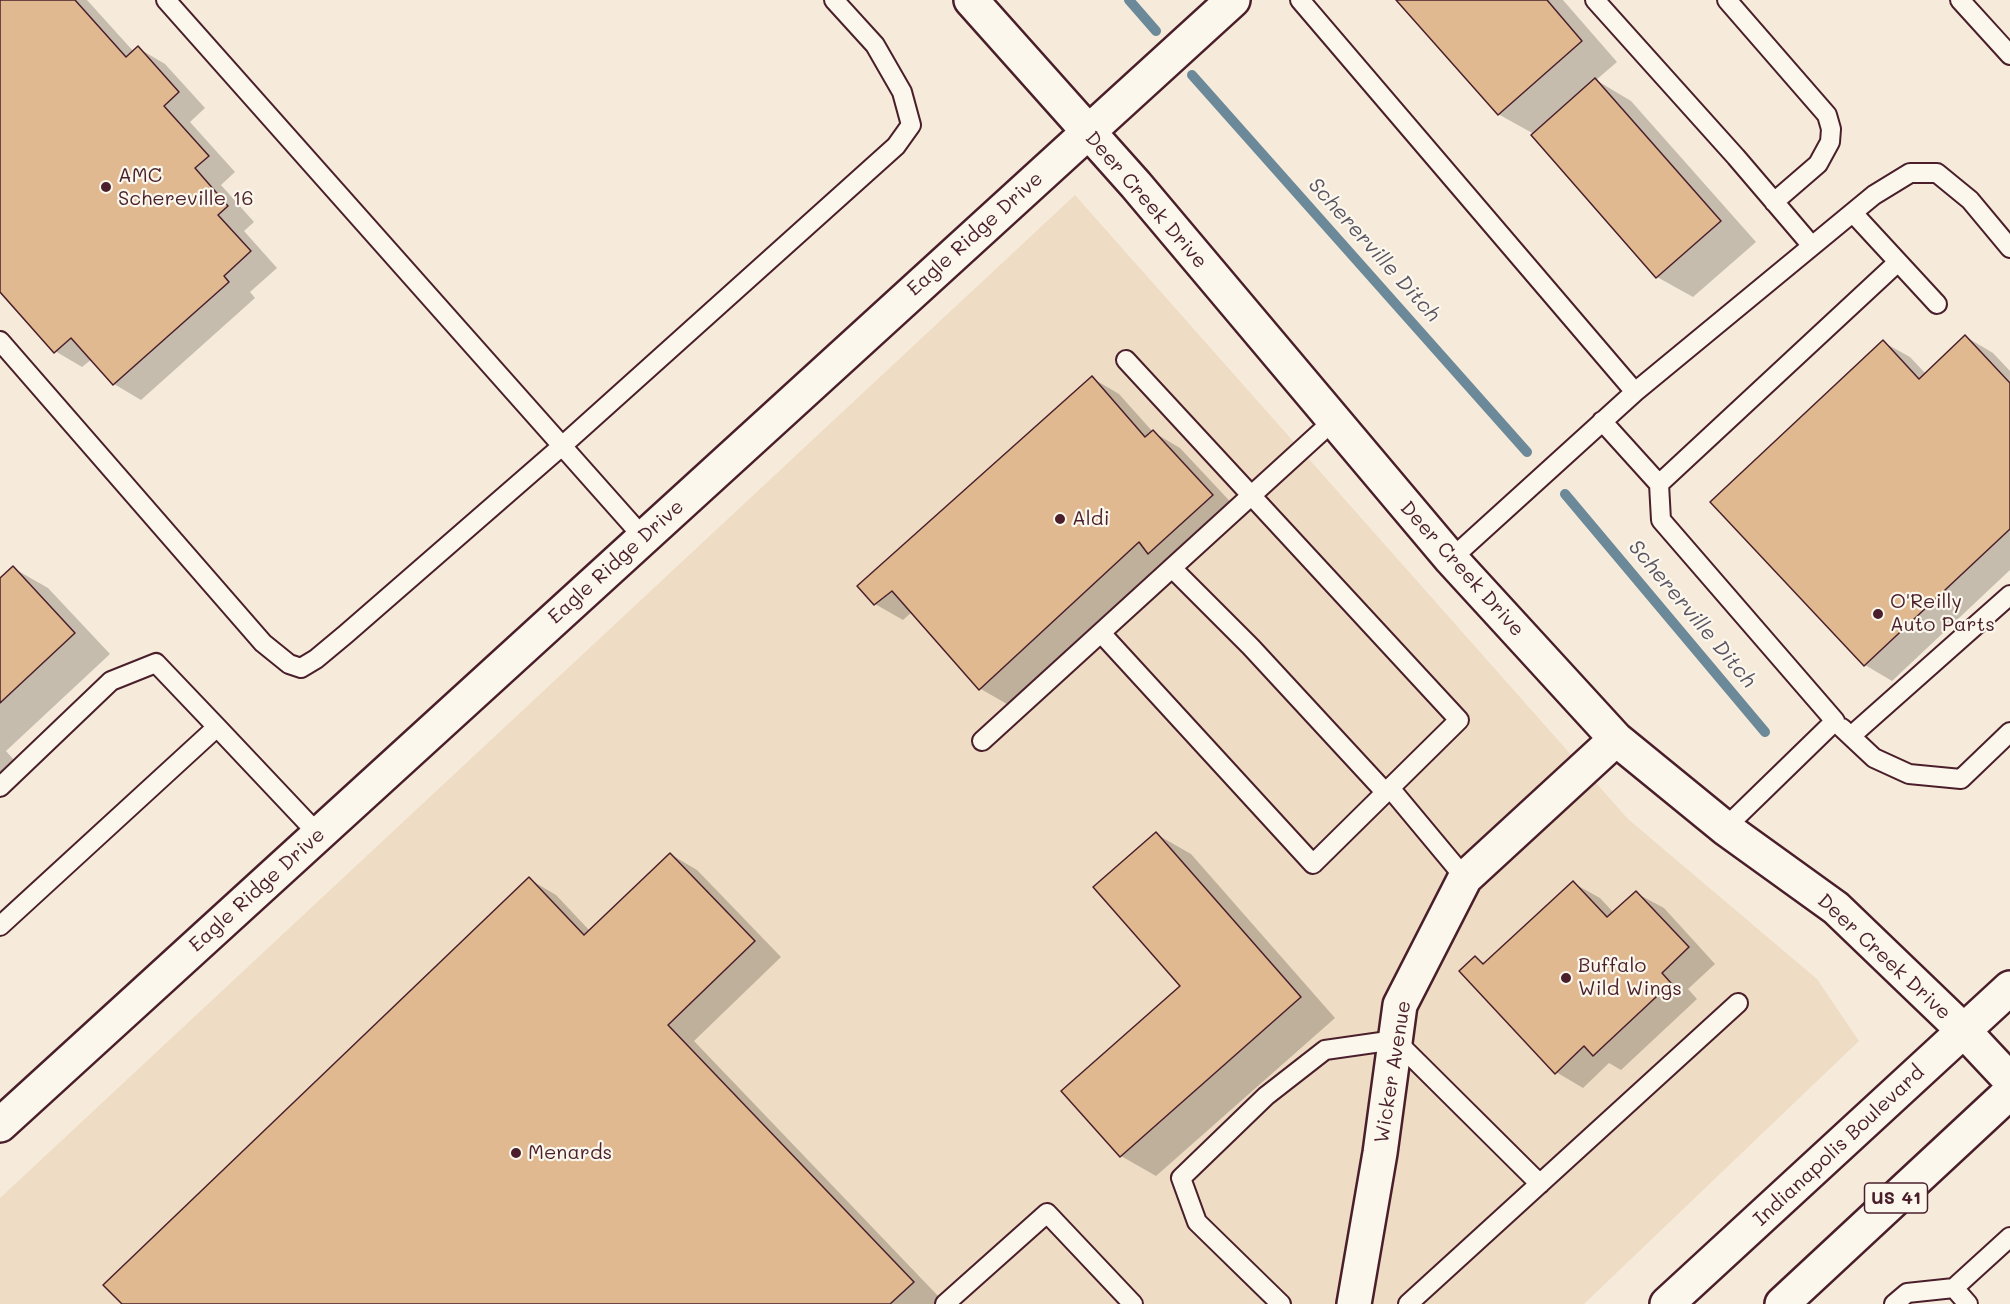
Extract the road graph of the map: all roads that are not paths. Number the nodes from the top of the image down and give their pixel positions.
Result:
1 (166, 0) edge
2 (834, 0) edge
3 (971, 0) edge
4 (1233, 0) edge
5 (1300, 0) edge
6 (1594, 0) edge
7 (1727, 0) edge
8 (1960, 0) edge
9 (2010, 55) edge
10 (1087, 131) junction
11 (1774, 202) junction
12 (1853, 213) junction
13 (1812, 246) junction
14 (2010, 248) edge
15 (1898, 262) junction
16 (1937, 303) dead end
17 (0, 341) edge
18 (1126, 360) dead end
19 (1635, 392) junction
20 (1333, 421) junction
21 (1602, 421) junction
22 (562, 446) junction
23 (1659, 484) junction
24 (1252, 495) junction
25 (643, 537) junction
26 (1451, 560) junction
27 (1172, 568) junction
28 (2010, 595) edge
29 (1101, 633) junction
30 (1835, 721) junction
31 (217, 726) junction
32 (2010, 732) edge
33 (1851, 736) junction
34 (1616, 739) junction
35 (982, 741) dead end
36 (0, 787) edge
37 (1388, 790) junction
38 (1725, 828) junction
39 (318, 834) junction
40 (1465, 878) junction
41 (0, 926) edge
42 (2010, 988) edge
43 (1737, 1004) dead end
44 (1964, 1031) junction
45 (1395, 1040) junction
46 (2010, 1080) edge
47 (2010, 1092) edge
48 (0, 1125) edge
49 (1540, 1184) junction
50 (2010, 1237) edge
51 (1954, 1288) junction
52 (1900, 1298) edge
53 (945, 1304) edge
54 (1133, 1304) edge
55 (1281, 1304) edge
56 (1354, 1304) edge
57 (1408, 1304) edge
58 (1667, 1304) edge
59 (1782, 1304) edge
60 (1968, 1304) edge

1 - 22 lane
2 - 22 lane
3 - 10 main road, Deer Creek Drive
4 - 10 main road, Eagle Ridge Drive
5 - 19 lane
6 - 11 lane
7 - 11 lane
8 - 9 lane
10 - 20 main road, Deer Creek Drive
10 - 25 main road, Eagle Ridge Drive
11 - 13 lane
12 - 13 lane
12 - 14 lane
12 - 15 lane
13 - 19 lane
15 - 16 lane
15 - 23 lane
17 - 22 lane
18 - 24 lane
19 - 21 lane
20 - 24 lane
20 - 26 main road, Deer Creek Drive
21 - 23 lane
21 - 26 lane
22 - 25 lane
23 - 30 lane
24 - 27 lane
24 - 37 lane
25 - 39 main road, Eagle Ridge Drive
26 - 34 main road, Deer Creek Drive
27 - 29 lane
27 - 37 lane
28 - 33 lane
29 - 35 lane
29 - 37 lane
30 - 33 lane
30 - 38 lane
31 - 36 lane
31 - 39 lane
31 - 41 lane
32 - 33 lane
34 - 38 main road, Deer Creek Drive
34 - 40 main road, Wicker Avenue
37 - 40 lane
38 - 44 main road, Deer Creek Drive
39 - 48 main road, Eagle Ridge Drive
40 - 45 main road, Wicker Avenue
42 - 44 main road, Indianapolis Boulevard
43 - 49 lane
44 - 46 main road, Deer Creek Drive
44 - 58 main road, Indianapolis Boulevard
45 - 49 lane
45 - 55 lane
45 - 56 main road, Wicker Avenue
47 - 59 main road, US 41
49 - 57 lane
50 - 51 lane
51 - 52 lane
51 - 60 lane
53 - 54 lane

